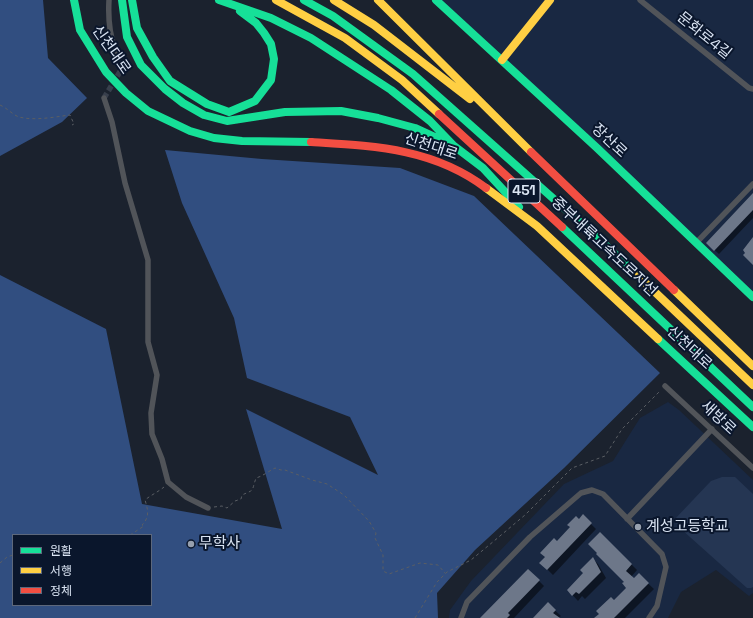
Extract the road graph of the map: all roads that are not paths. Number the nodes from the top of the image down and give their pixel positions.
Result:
1 (74, 0) edge
2 (109, 0) edge
3 (122, 0) edge
4 (132, 0) edge
5 (276, 0) edge
6 (304, 0) edge
7 (334, 0) edge
8 (378, 0) edge
9 (383, 0) edge
10 (436, 0) edge
11 (550, 0) edge
12 (640, 0) edge
13 (221, 1) edge
14 (443, 4) edge
15 (402, 22) junction
16 (502, 60) junction
17 (121, 70) dead end
18 (752, 87) edge
19 (104, 98) dead end
20 (503, 125) junction
21 (454, 146) junction
22 (753, 184) edge
23 (537, 226) junction
24 (697, 242) junction
25 (753, 296) edge
26 (753, 366) edge
27 (753, 385) edge
28 (665, 386) road end
29 (753, 407) edge
30 (753, 427) edge
31 (712, 429) junction
32 (753, 468) edge
33 (208, 508) road end
34 (627, 519) junction
35 (461, 618) edge
36 (649, 618) edge

1 - 23 main road, 신천대로
2 - 17 street
3 - 21 main road
4 - 13 main road
5 - 29 main road, 중부내륙고속도로지선 / 451
6 - 27 main road, 중부내륙고속도로지선 / 451
7 - 20 main road
8 - 15 main road, 신천대로
9 - 15 main road
10 - 14 main road, 장산로
11 - 16 main road
12 - 18 street, 문화로4길
13 - 21 main road
14 - 16 main road, 장산로
15 - 20 main road, 신천대로
16 - 24 main road, 장산로
19 - 33 street
20 - 26 main road, 신천대로
21 - 23 main road
22 - 24 street
23 - 30 main road, 신천대로
24 - 25 main road, 장산로
28 - 31 street, 새방로
31 - 32 street, 새방로
31 - 34 street
34 - 35 street
34 - 36 street

